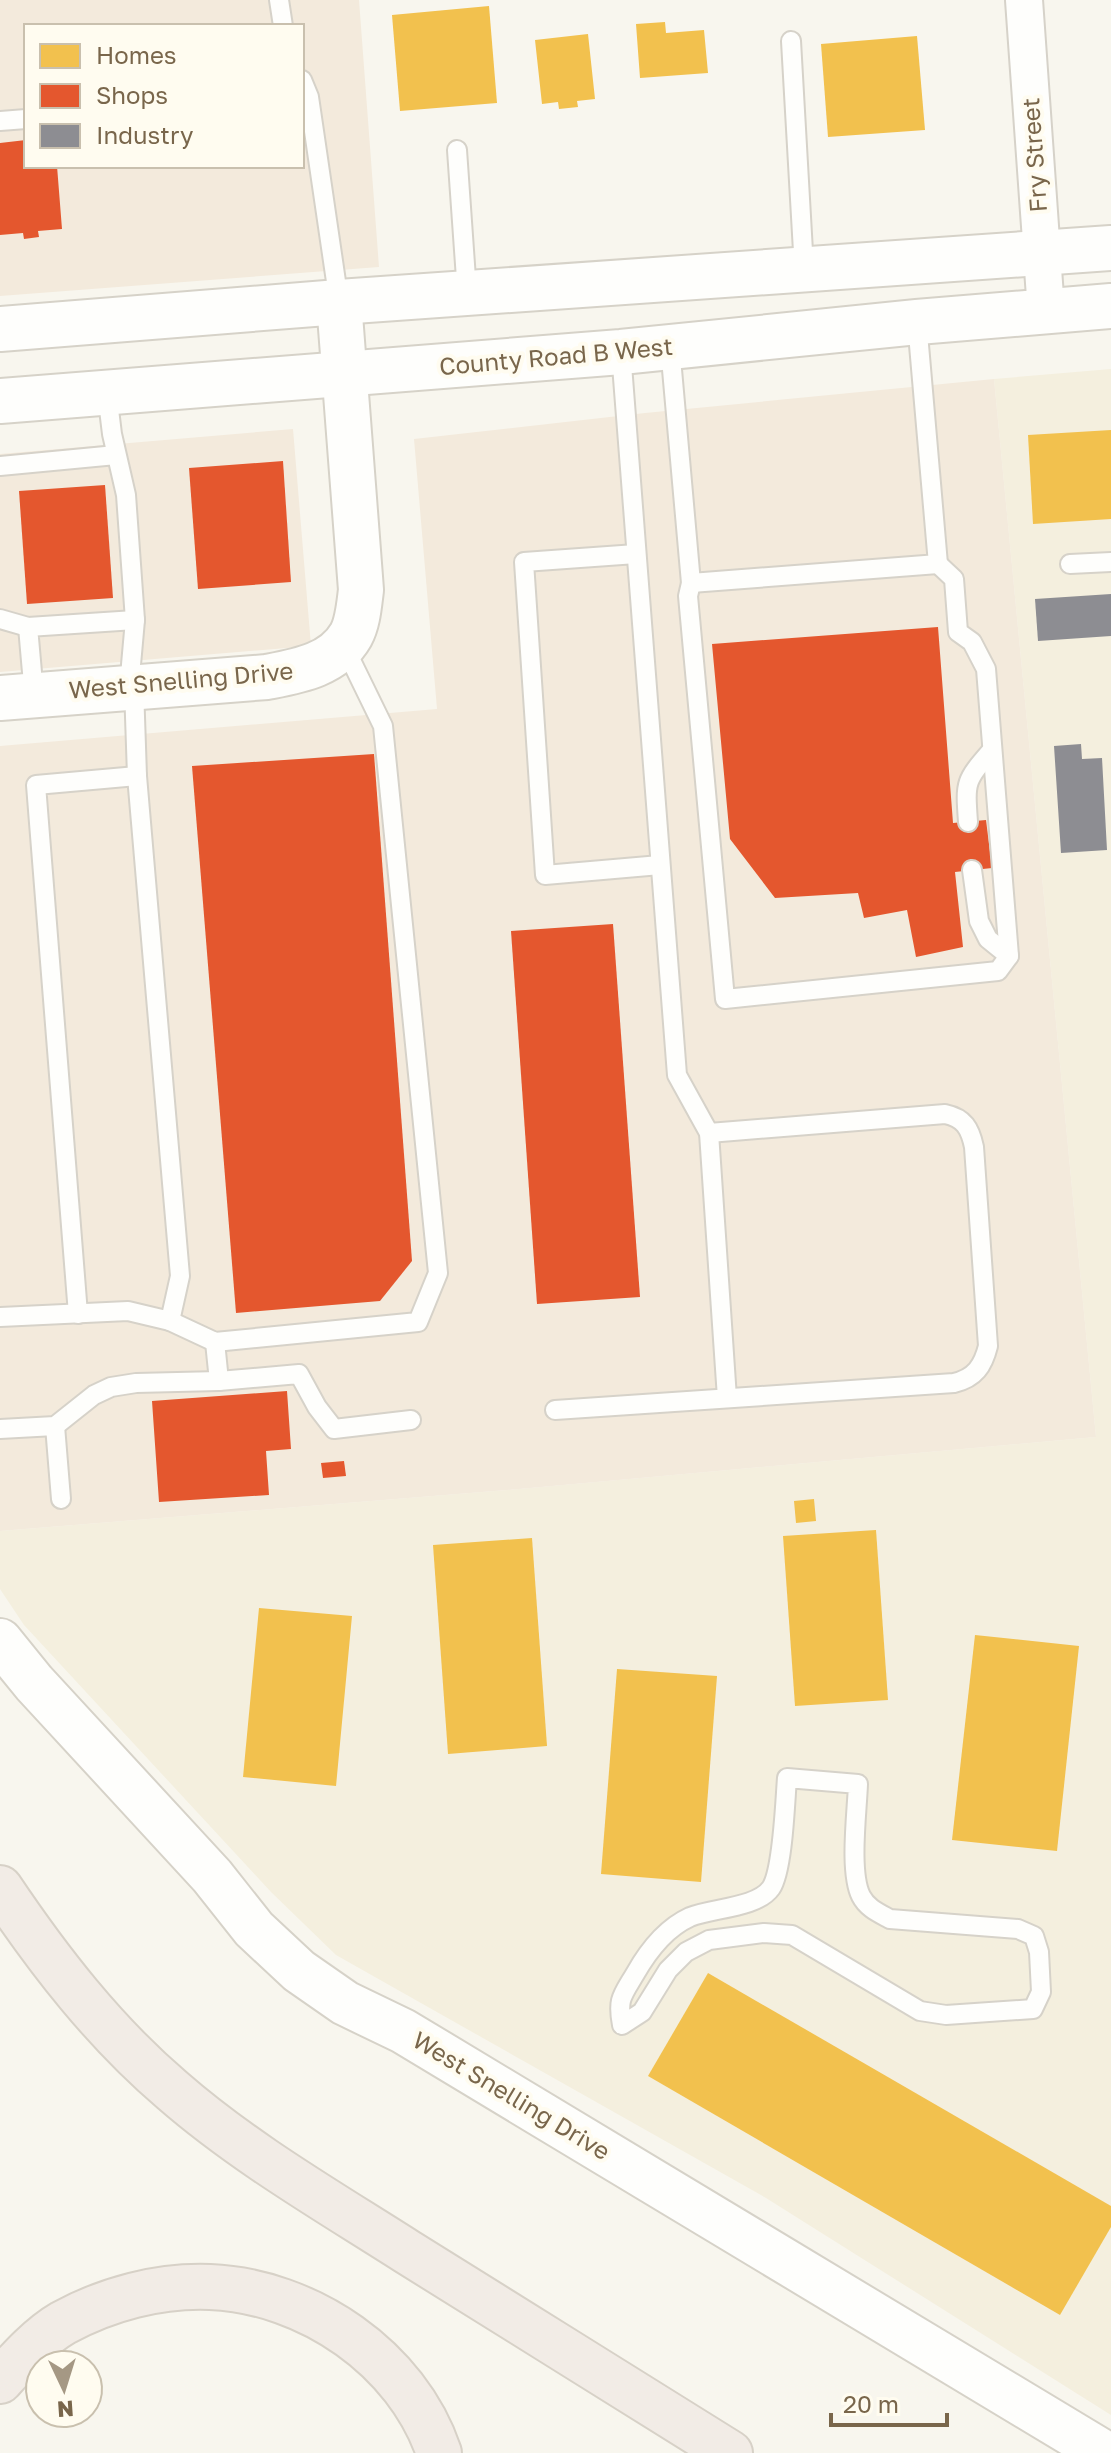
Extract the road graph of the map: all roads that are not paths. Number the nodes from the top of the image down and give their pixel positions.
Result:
1 (279, 0) edge
2 (1024, 0) edge
3 (283, 24) edge
4 (791, 41) dead end
5 (304, 92) edge
6 (24, 119) edge
7 (0, 121) edge
8 (457, 150) dead end
9 (1111, 248) edge
10 (1042, 253) junction
11 (804, 269) junction
12 (467, 293) junction
13 (339, 302) junction
14 (1111, 306) edge
15 (1046, 311) junction
16 (917, 322) junction
17 (0, 329) edge
18 (670, 347) junction
19 (621, 352) junction
20 (345, 375) junction
21 (107, 393) junction
22 (0, 401) edge
23 (116, 455) junction
24 (0, 466) edge
25 (636, 554) junction
26 (1111, 562) edge
27 (938, 564) junction
28 (1070, 564) dead end
29 (691, 583) junction
30 (0, 619) edge
31 (135, 620) junction
32 (28, 627) junction
33 (343, 644) junction
34 (131, 687) junction
35 (17, 696) edge
36 (992, 750) junction
37 (137, 776) junction
38 (968, 822) dead end
39 (660, 865) junction
40 (972, 870) dead end
41 (1009, 956) junction
42 (709, 1133) junction
43 (78, 1314) junction
44 (0, 1317) edge
45 (170, 1321) junction
46 (215, 1342) junction
47 (219, 1381) junction
48 (727, 1398) junction
49 (555, 1410) dead end
50 (411, 1420) dead end
51 (55, 1426) junction
52 (0, 1429) edge
53 (61, 1499) dead end
54 (0, 1641) edge
55 (0, 1888) edge
56 (622, 2025) joint
57 (0, 2381) edge
58 (439, 2453) edge
59 (730, 2453) edge
60 (1104, 2453) edge

1 - 3 lane
2 - 10 street, Fry Street
4 - 11 lane
5 - 13 lane
6 - 7 lane
8 - 12 lane
9 - 10 street
10 - 11 street
10 - 15 street, Fry Street
11 - 12 street
12 - 13 street
13 - 17 street
13 - 20 street
14 - 15 street, County Road B West
15 - 16 street, County Road B West
16 - 18 street, County Road B West
16 - 27 lane
18 - 19 street, County Road B West
18 - 29 lane
19 - 20 street, County Road B West
19 - 25 lane
20 - 21 street, County Road B West
20 - 33 street
21 - 22 street, County Road B West
21 - 23 lane
23 - 24 lane
23 - 31 lane
25 - 39 lane
25 - 39 lane
26 - 28 lane
27 - 29 lane
27 - 36 lane
29 - 41 lane
30 - 32 lane
31 - 32 lane
31 - 34 lane
32 - 35 lane
33 - 34 street, West Snelling Drive
33 - 46 lane
34 - 35 street, West Snelling Drive
34 - 37 lane
36 - 38 lane
36 - 41 lane
37 - 43 lane
37 - 45 lane
39 - 42 lane
40 - 41 lane
42 - 48 lane
42 - 48 lane
43 - 44 lane
43 - 45 lane
45 - 46 lane
46 - 47 lane
47 - 50 lane
47 - 51 lane
48 - 49 lane
51 - 52 lane
51 - 53 lane
54 - 60 street, West Snelling Drive
55 - 59 highway
56 - 56 lane
57 - 58 highway

